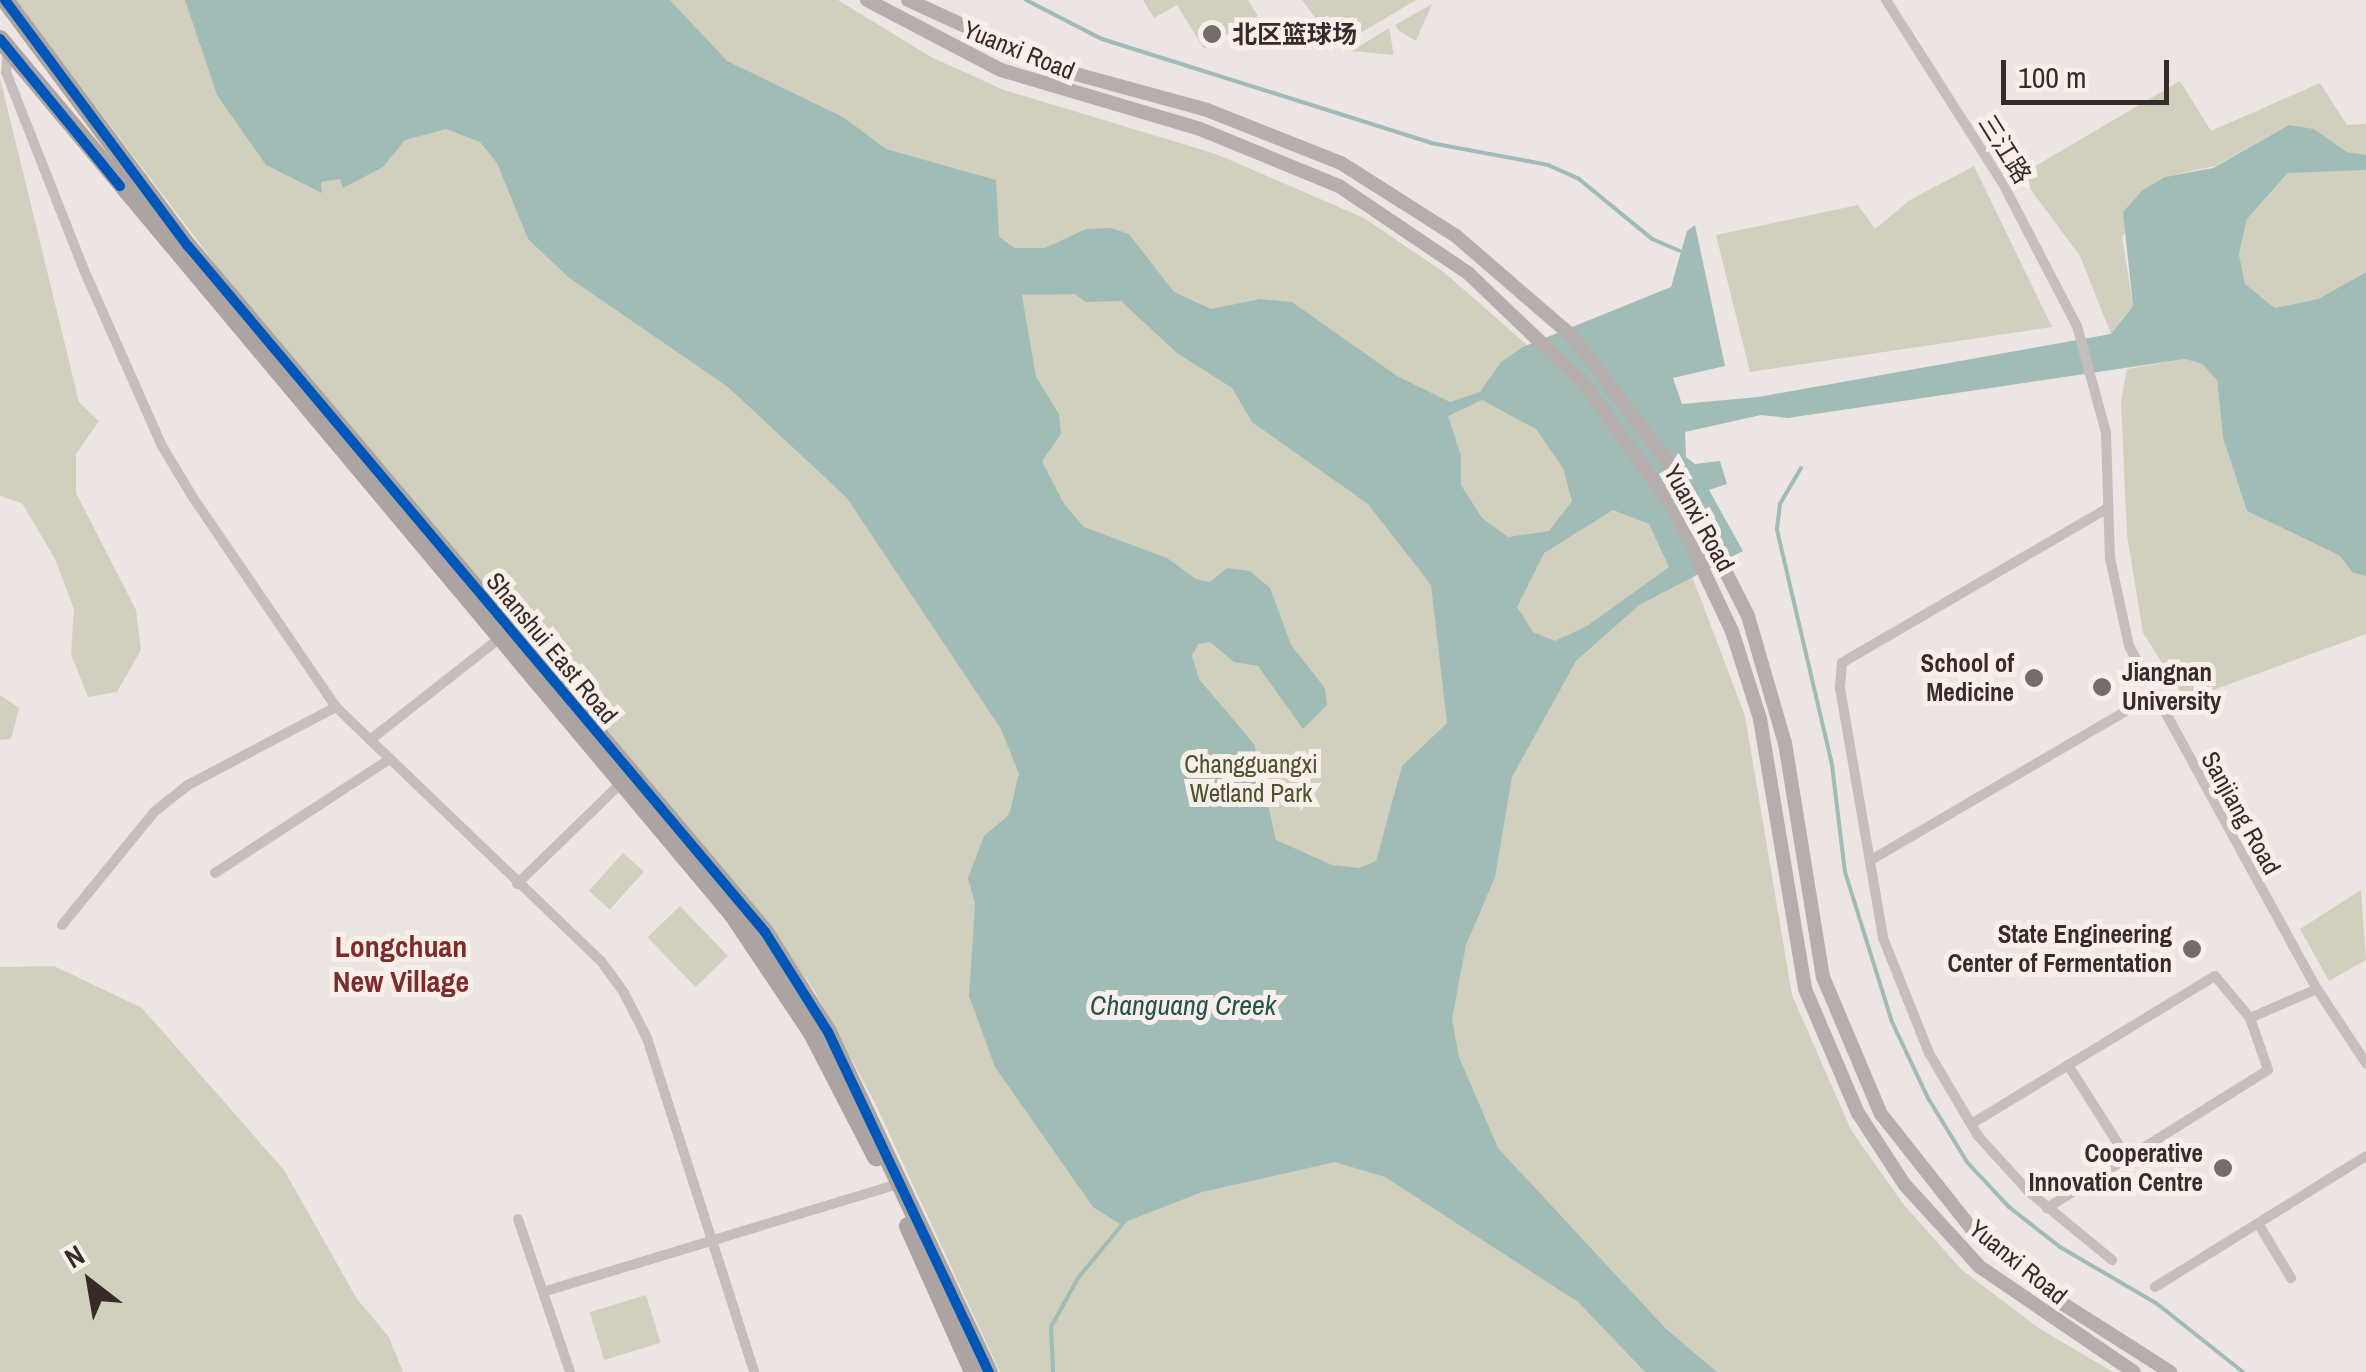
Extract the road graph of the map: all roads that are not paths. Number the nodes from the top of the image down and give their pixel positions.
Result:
1 (4, 0) edge
2 (867, 0) edge
3 (908, 0) edge
4 (1886, 0) edge
5 (4, 44) edge
6 (183, 250) junction
7 (2098, 391) joint
8 (2108, 508) junction
9 (500, 639) junction
10 (2152, 696) junction
11 (336, 706) junction
12 (370, 740) junction
13 (390, 760) junction
14 (619, 785) junction
15 (1871, 860) junction
16 (215, 873) dead end
17 (518, 884) junction
18 (62, 925) dead end
19 (2317, 989) junction
20 (2250, 1018) junction
21 (2366, 1063) edge
22 (2068, 1064) junction
23 (1973, 1123) junction
24 (2126, 1156) junction
25 (2366, 1156) edge
26 (891, 1186) junction
27 (2047, 1208) junction
28 (518, 1219) dead end
29 (2259, 1226) junction
30 (712, 1243) junction
31 (2112, 1260) dead end
32 (2291, 1278) dead end
33 (2155, 1287) dead end
34 (546, 1291) junction
35 (570, 1372) edge
36 (754, 1372) edge
37 (973, 1372) edge
38 (989, 1372) edge
39 (2134, 1372) edge
40 (2170, 1372) edge

1 - 6 highway, Shanshui East Road
2 - 39 main road, Yuanxi Road
3 - 40 main road, Yuanxi Road
4 - 7 street, 三江路
5 - 6 highway, Shanshui East Road
5 - 11 street
6 - 9 highway, Shanshui East Road
6 - 38 highway, Shanshui East Road
7 - 8 street, Sanjiang Road
8 - 10 street, Sanjiang Road
8 - 15 street
9 - 12 street
9 - 14 highway, Shanshui East Road
10 - 15 street
10 - 19 street, Sanjiang Road
11 - 12 street
11 - 18 street
12 - 13 street
13 - 16 street
13 - 17 street
14 - 17 street
14 - 26 highway, Shanshui East Road
15 - 23 street
17 - 30 street
19 - 20 street
19 - 21 street, Sanjiang Road
20 - 22 street
20 - 24 street
22 - 23 street
22 - 24 street
23 - 27 street
24 - 27 street
25 - 29 street
26 - 30 street
26 - 37 highway, Shanshui East Road
27 - 31 street
28 - 34 street
29 - 32 street
29 - 33 street
30 - 34 street
30 - 36 street
34 - 35 street

